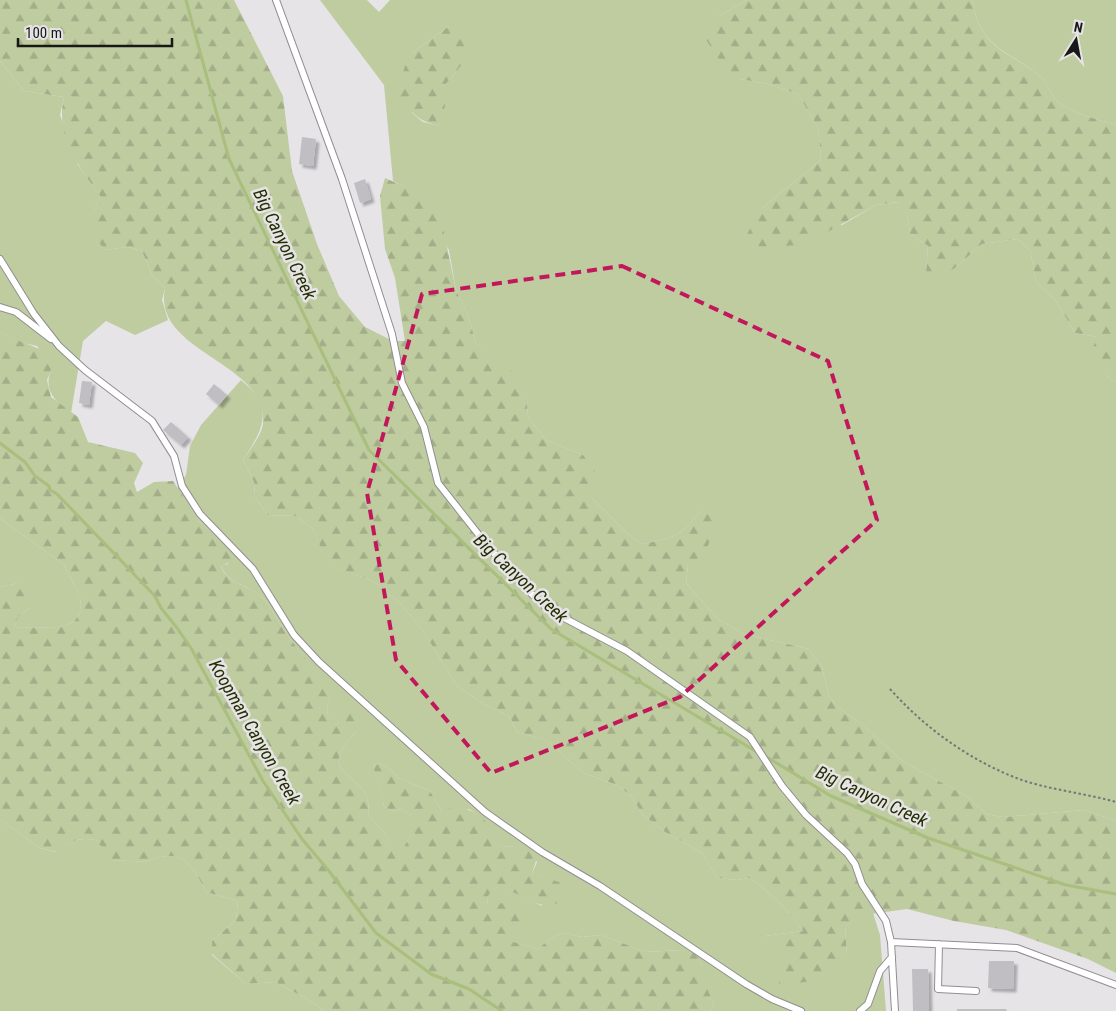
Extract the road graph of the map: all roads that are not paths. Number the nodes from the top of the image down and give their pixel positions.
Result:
1 (276, 0) edge
2 (0, 259) edge
3 (0, 306) edge
4 (59, 346) junction
5 (890, 942) junction
6 (939, 944) junction
7 (892, 957) junction
8 (1116, 985) edge
9 (976, 991) dead end
10 (801, 1011) edge
11 (860, 1011) edge
12 (895, 1011) edge

1 - 5 lane
2 - 4 lane
3 - 4 lane
4 - 10 lane
5 - 6 lane
5 - 7 lane
6 - 8 lane
6 - 9 lane
7 - 11 lane
7 - 12 lane

